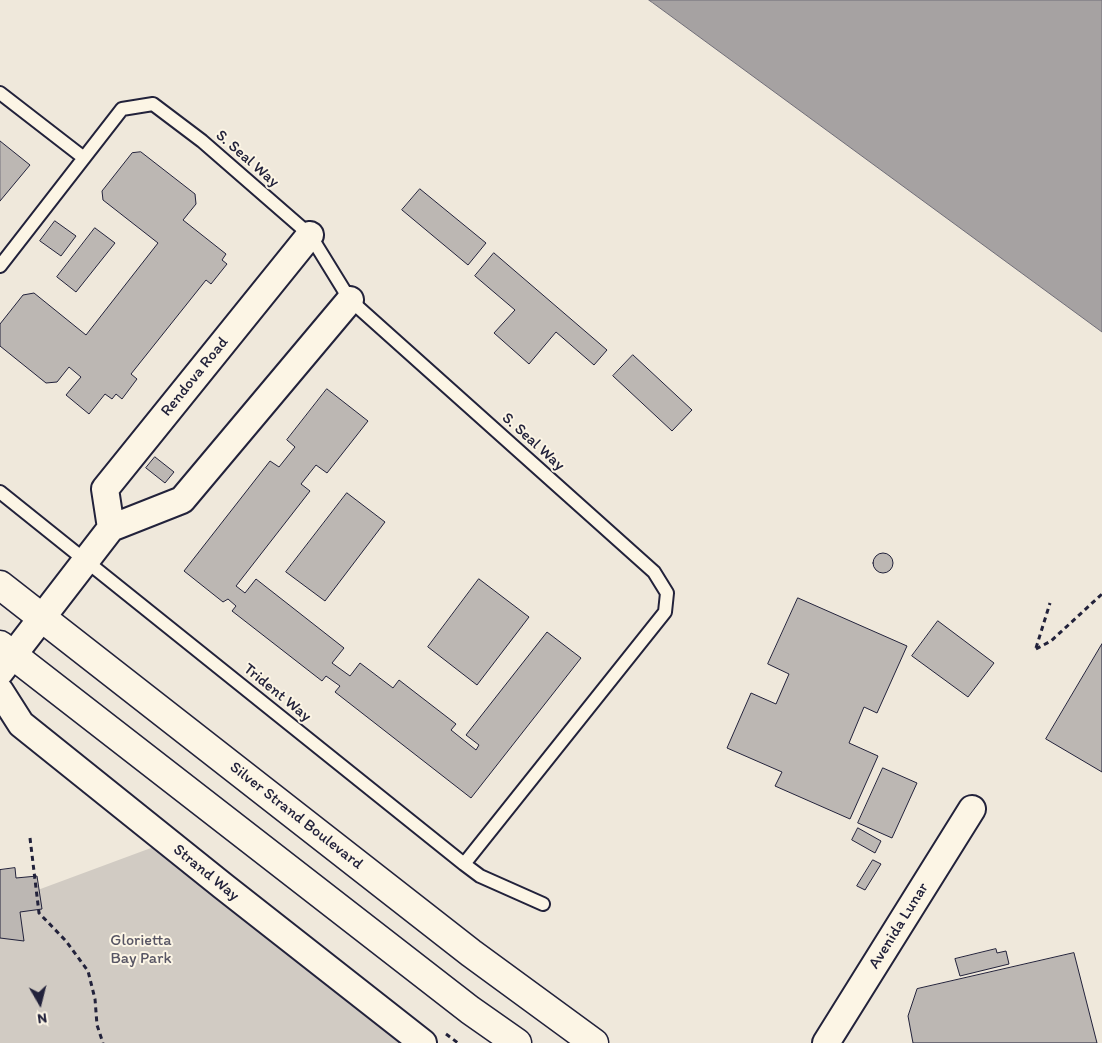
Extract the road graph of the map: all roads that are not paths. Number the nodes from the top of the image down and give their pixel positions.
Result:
1 (0, 92) edge
2 (84, 158) junction
3 (310, 235) junction
4 (0, 266) edge
5 (350, 300) junction
6 (0, 492) edge
7 (111, 528) junction
8 (85, 560) junction
9 (0, 585) edge
10 (42, 618) junction
11 (4, 657) edge
12 (0, 691) edge
13 (972, 808) dead end
14 (464, 864) junction
15 (542, 904) dead end
16 (423, 1043) edge
17 (517, 1043) edge
18 (594, 1043) edge
19 (826, 1043) edge

1 - 2 lane
2 - 3 lane, S. Seal Way
2 - 4 lane
3 - 5 lane, S. Seal Way
3 - 7 street, Rendova Road
5 - 7 street
5 - 14 lane, S. Seal Way
6 - 8 lane, Trident Way
7 - 8 street
8 - 10 street
8 - 14 lane, Trident Way
9 - 10 highway, Silver Strand Boulevard
10 - 11 street
10 - 18 highway, Silver Strand Boulevard
11 - 17 highway
12 - 16 street, Strand Way
13 - 19 street, Avenida Lunar
14 - 15 lane, Trident Way

